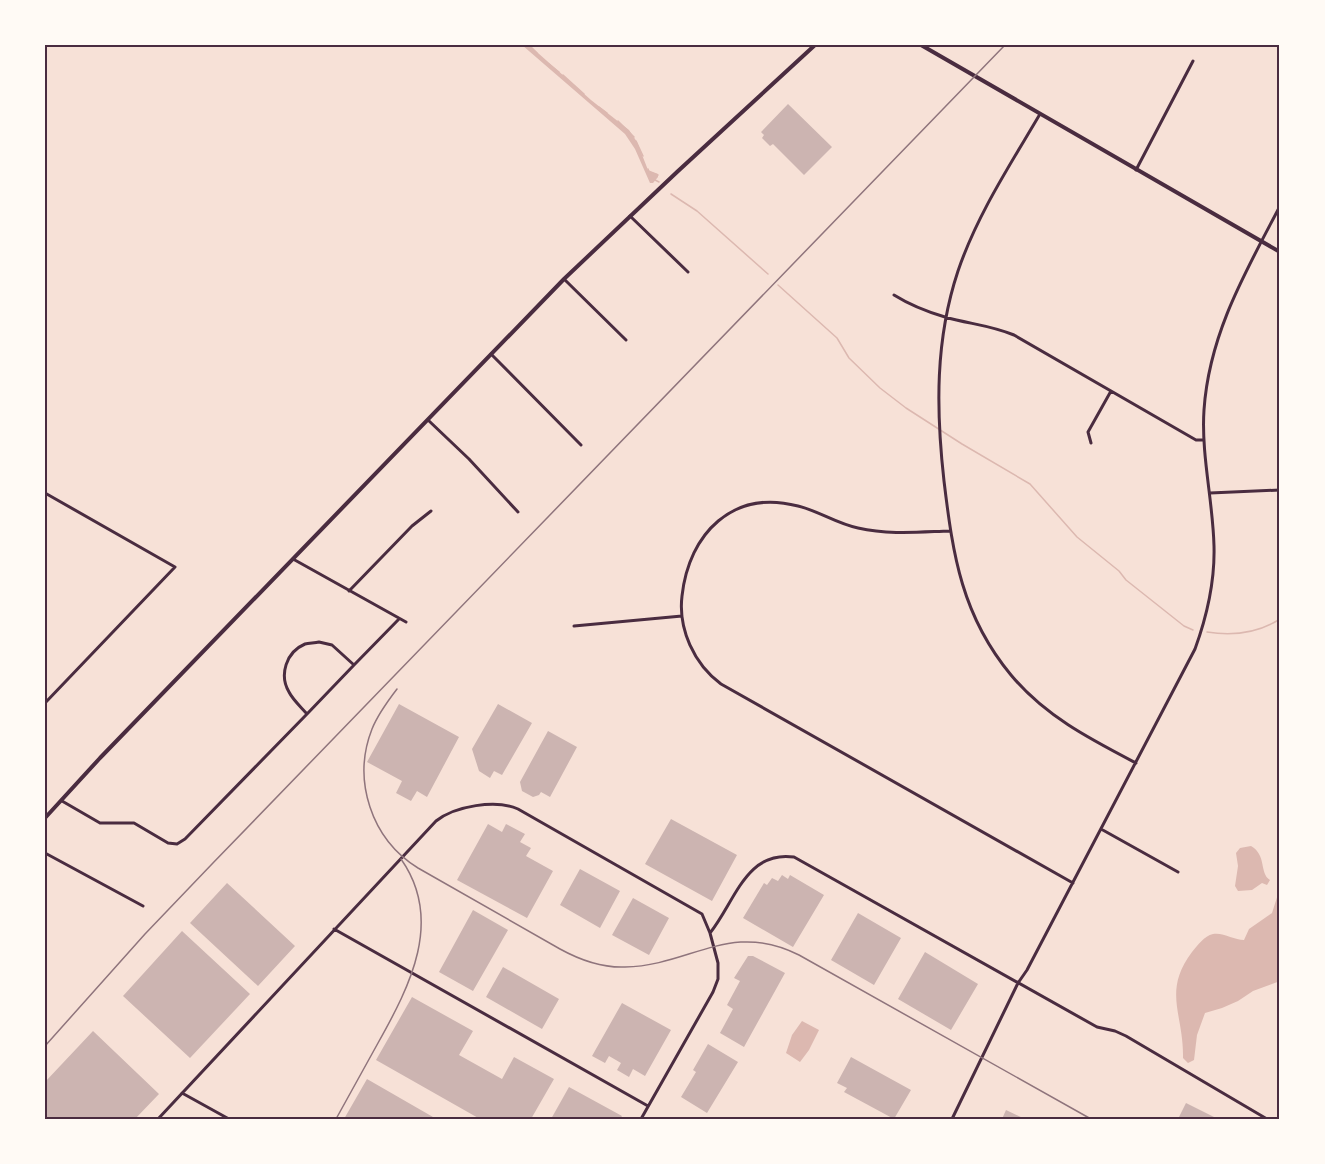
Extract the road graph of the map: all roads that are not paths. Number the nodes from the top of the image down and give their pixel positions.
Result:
1 (815, 45) edge
2 (921, 45) edge
3 (1193, 61) dead end
4 (1040, 114) junction
5 (1136, 170) junction
6 (1280, 206) edge
7 (630, 216) junction
8 (1261, 241) junction
9 (1280, 252) edge
10 (688, 272) dead end
11 (564, 279) junction
12 (894, 295) dead end
13 (946, 318) junction
14 (626, 340) dead end
15 (490, 354) junction
16 (1111, 391) junction
17 (428, 420) junction
18 (1204, 440) junction
19 (1091, 443) dead end
20 (581, 445) dead end
21 (1280, 490) edge
22 (45, 493) edge
23 (1209, 493) junction
24 (431, 511) dead end
25 (518, 512) dead end
26 (950, 531) junction
27 (293, 559) junction
28 (349, 591) junction
29 (682, 616) junction
30 (399, 619) junction
31 (406, 622) dead end
32 (574, 626) dead end
33 (354, 665) junction
34 (45, 704) edge
35 (307, 714) junction
36 (1136, 763) junction
37 (62, 801) junction
38 (45, 818) edge
39 (1101, 829) junction
40 (45, 853) edge
41 (1178, 872) dead end
42 (1073, 883) junction
43 (143, 906) dead end
44 (334, 929) junction
45 (710, 933) junction
46 (1018, 983) junction
47 (182, 1093) junction
48 (648, 1106) junction
49 (158, 1119) edge
50 (229, 1119) edge
51 (641, 1119) edge
52 (952, 1119) edge
53 (1267, 1119) edge

1 - 7 main road
2 - 4 main road
3 - 5 street
4 - 5 main road
4 - 13 street
5 - 8 main road
6 - 8 street
7 - 10 street
7 - 11 main road
8 - 9 main road
8 - 18 street
11 - 14 street
11 - 15 main road
12 - 13 street
13 - 16 street
13 - 26 street
15 - 17 main road
15 - 20 street
16 - 18 street
16 - 19 street
17 - 25 street
17 - 27 main road
18 - 23 street
21 - 23 street
22 - 34 street
23 - 36 street
24 - 28 street
26 - 29 street
26 - 36 street
27 - 28 street
27 - 37 main road
28 - 30 street
29 - 32 street
29 - 42 street
30 - 31 street
30 - 33 street
33 - 35 street
33 - 35 street
35 - 37 street
36 - 39 street
37 - 38 main road
39 - 41 street
39 - 42 street
40 - 43 street
42 - 46 street
44 - 45 street
44 - 47 street
44 - 48 street
45 - 46 street
45 - 48 street
46 - 52 street
46 - 53 street
47 - 49 street
47 - 50 street
48 - 51 street

